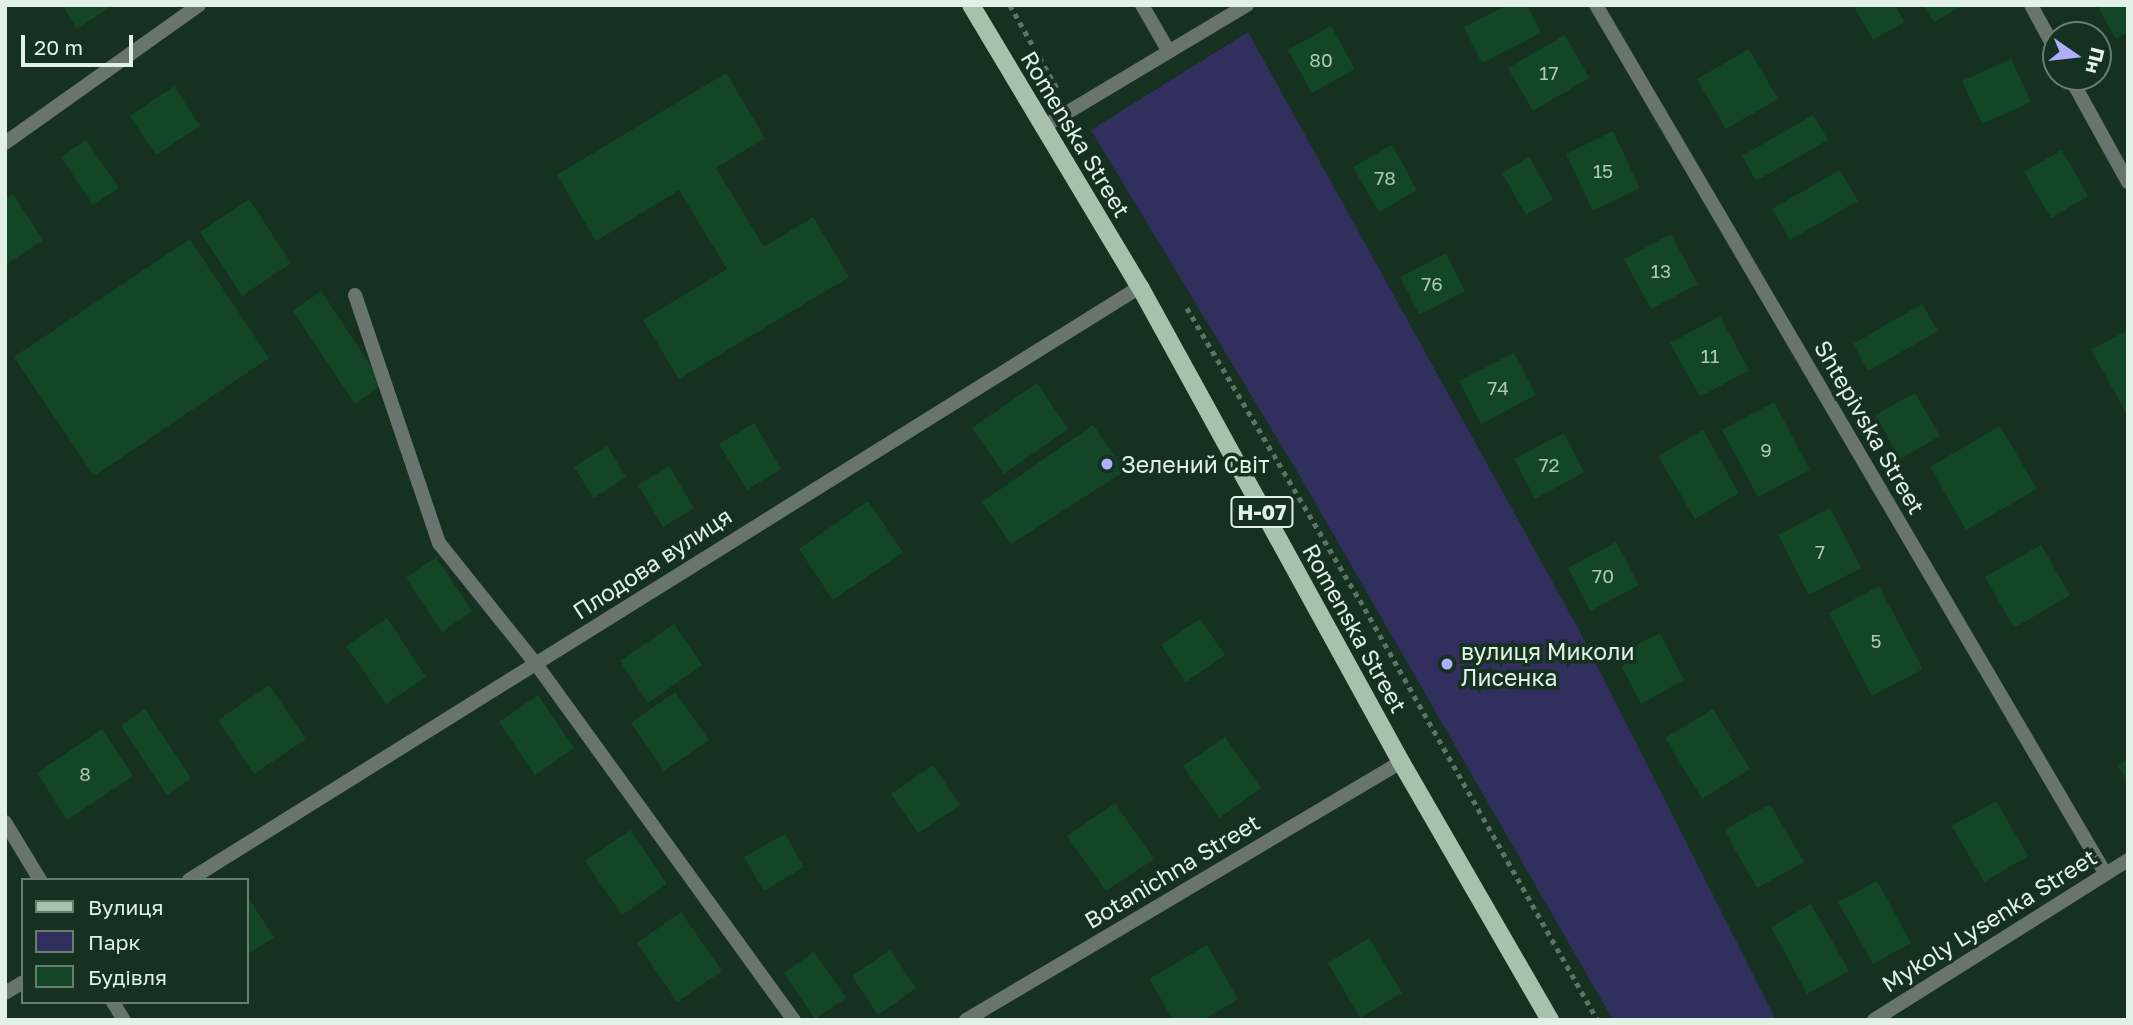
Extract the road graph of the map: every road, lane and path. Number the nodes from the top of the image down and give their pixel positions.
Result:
1 (199, 5) edge
2 (971, 5) edge
3 (1010, 5) edge
4 (1142, 5) edge
5 (1247, 5) edge
6 (1596, 5) edge
7 (2031, 5) edge
8 (179, 11) edge
9 (2042, 25) edge
10 (1168, 50) junction
11 (2078, 91) edge
12 (1069, 110) junction
13 (1043, 127) junction
14 (5, 144) edge
15 (2128, 182) edge
16 (1140, 287) junction
17 (355, 295) dead end
18 (1183, 301) dead end
19 (537, 664) junction
20 (1401, 762) junction
21 (5, 822) edge
22 (2128, 860) edge
23 (2105, 873) junction
24 (39, 878) edge
25 (192, 878) edge
26 (21, 983) edge
27 (5, 993) edge
28 (114, 1004) edge
29 (124, 1020) edge
30 (794, 1020) edge
31 (966, 1020) edge
32 (1550, 1020) edge
33 (1598, 1020) edge
34 (1874, 1020) edge

1 - 8 street
2 - 13 main road, Romenska Street / Н-07
3 - 12 path
4 - 10 street
5 - 10 street
6 - 23 street, Shtepivska Street
7 - 9 street
8 - 14 street
10 - 12 street
11 - 15 street
12 - 13 street
13 - 16 main road, Romenska Street / Н-07
16 - 19 street, Плодова вулиця
16 - 20 main road, Romenska Street / Н-07
17 - 19 street
18 - 33 path
19 - 25 street, Плодова вулиця
19 - 30 street
20 - 31 street, Botanichna Street
20 - 32 main road, Romenska Street / Н-07
21 - 24 street
22 - 23 street, Mykoly Lysenka Street
23 - 34 street, Mykoly Lysenka Street
26 - 27 street
28 - 29 street

